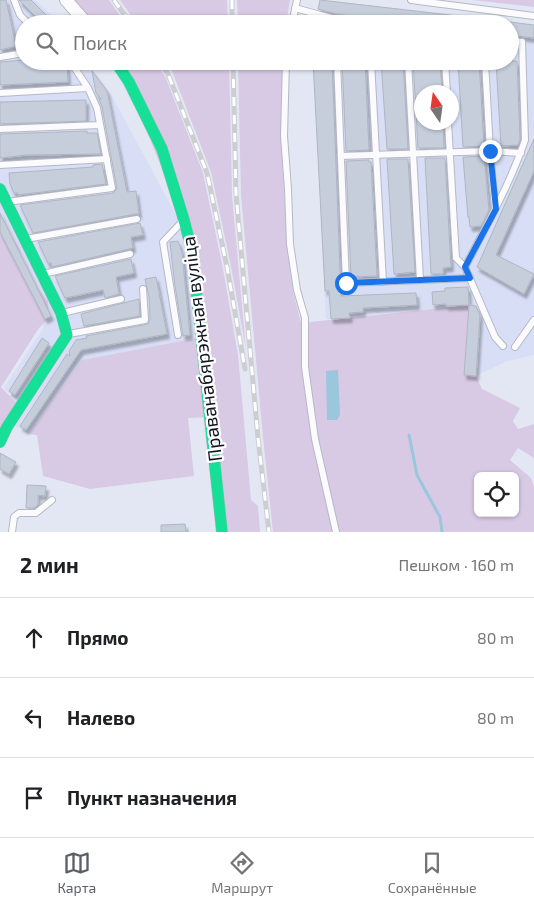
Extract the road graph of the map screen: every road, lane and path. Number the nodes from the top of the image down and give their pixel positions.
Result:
1 (14, 0) edge
2 (66, 0) edge
3 (297, 0) edge
4 (411, 0) edge
5 (296, 8) junction
6 (20, 15) edge
7 (79, 15) edge
8 (294, 15) edge
9 (316, 15) edge
10 (534, 16) edge
11 (519, 42) edge
12 (15, 54) edge
13 (0, 57) edge
14 (76, 70) edge
15 (121, 70) edge
16 (286, 70) edge
17 (337, 70) edge
18 (371, 70) edge
19 (408, 70) edge
20 (446, 70) edge
21 (486, 70) edge
22 (447, 85) edge
23 (88, 88) junction
24 (0, 93) edge
25 (100, 125) junction
26 (0, 129) edge
27 (449, 130) edge
28 (490, 151) junction
29 (450, 152) junction
30 (521, 153) junction
31 (413, 154) junction
32 (376, 155) junction
33 (341, 156) junction
34 (107, 159) junction
35 (0, 165) edge
36 (0, 189) edge
37 (6, 202) junction
38 (496, 209) junction
39 (137, 219) dead end
40 (184, 220) junction
41 (24, 240) junction
42 (130, 254) dead end
43 (465, 267) junction
44 (42, 274) junction
45 (470, 278) junction
46 (420, 280) junction
47 (383, 282) junction
48 (143, 289) dead end
49 (122, 298) dead end
50 (61, 314) junction
51 (534, 320) edge
52 (68, 335) junction
53 (178, 335) dead end
54 (503, 346) dead end
55 (515, 347) dead end
56 (0, 442) edge
57 (52, 500) dead end
58 (12, 532) edge
59 (222, 532) edge
60 (336, 532) edge

1 - 6 lane
2 - 7 street
3 - 5 lane
4 - 10 lane
5 - 8 lane
5 - 9 lane
11 - 30 lane
12 - 13 lane
14 - 23 lane
15 - 40 street, Праванабярэжная вуліца
16 - 60 lane
17 - 33 lane
18 - 32 lane
19 - 31 lane
20 - 22 lane
21 - 28 lane
23 - 24 lane
23 - 25 lane
25 - 26 lane
25 - 34 lane
27 - 29 lane
28 - 29 lane
28 - 30 lane
28 - 38 lane
29 - 31 lane
29 - 43 lane
30 - 38 lane
31 - 32 lane
31 - 46 lane
32 - 33 lane
32 - 47 lane
33 - 47 lane
34 - 35 lane
34 - 37 lane
36 - 37 street
37 - 41 street
38 - 43 lane
39 - 41 lane
40 - 53 lane
40 - 59 street, Праванабярэжная вуліца
41 - 44 street
42 - 44 lane
43 - 45 lane
44 - 50 street
45 - 46 lane
45 - 54 lane
46 - 47 lane
48 - 52 lane
49 - 50 lane
50 - 52 street
51 - 55 lane
52 - 56 street
57 - 58 lane

